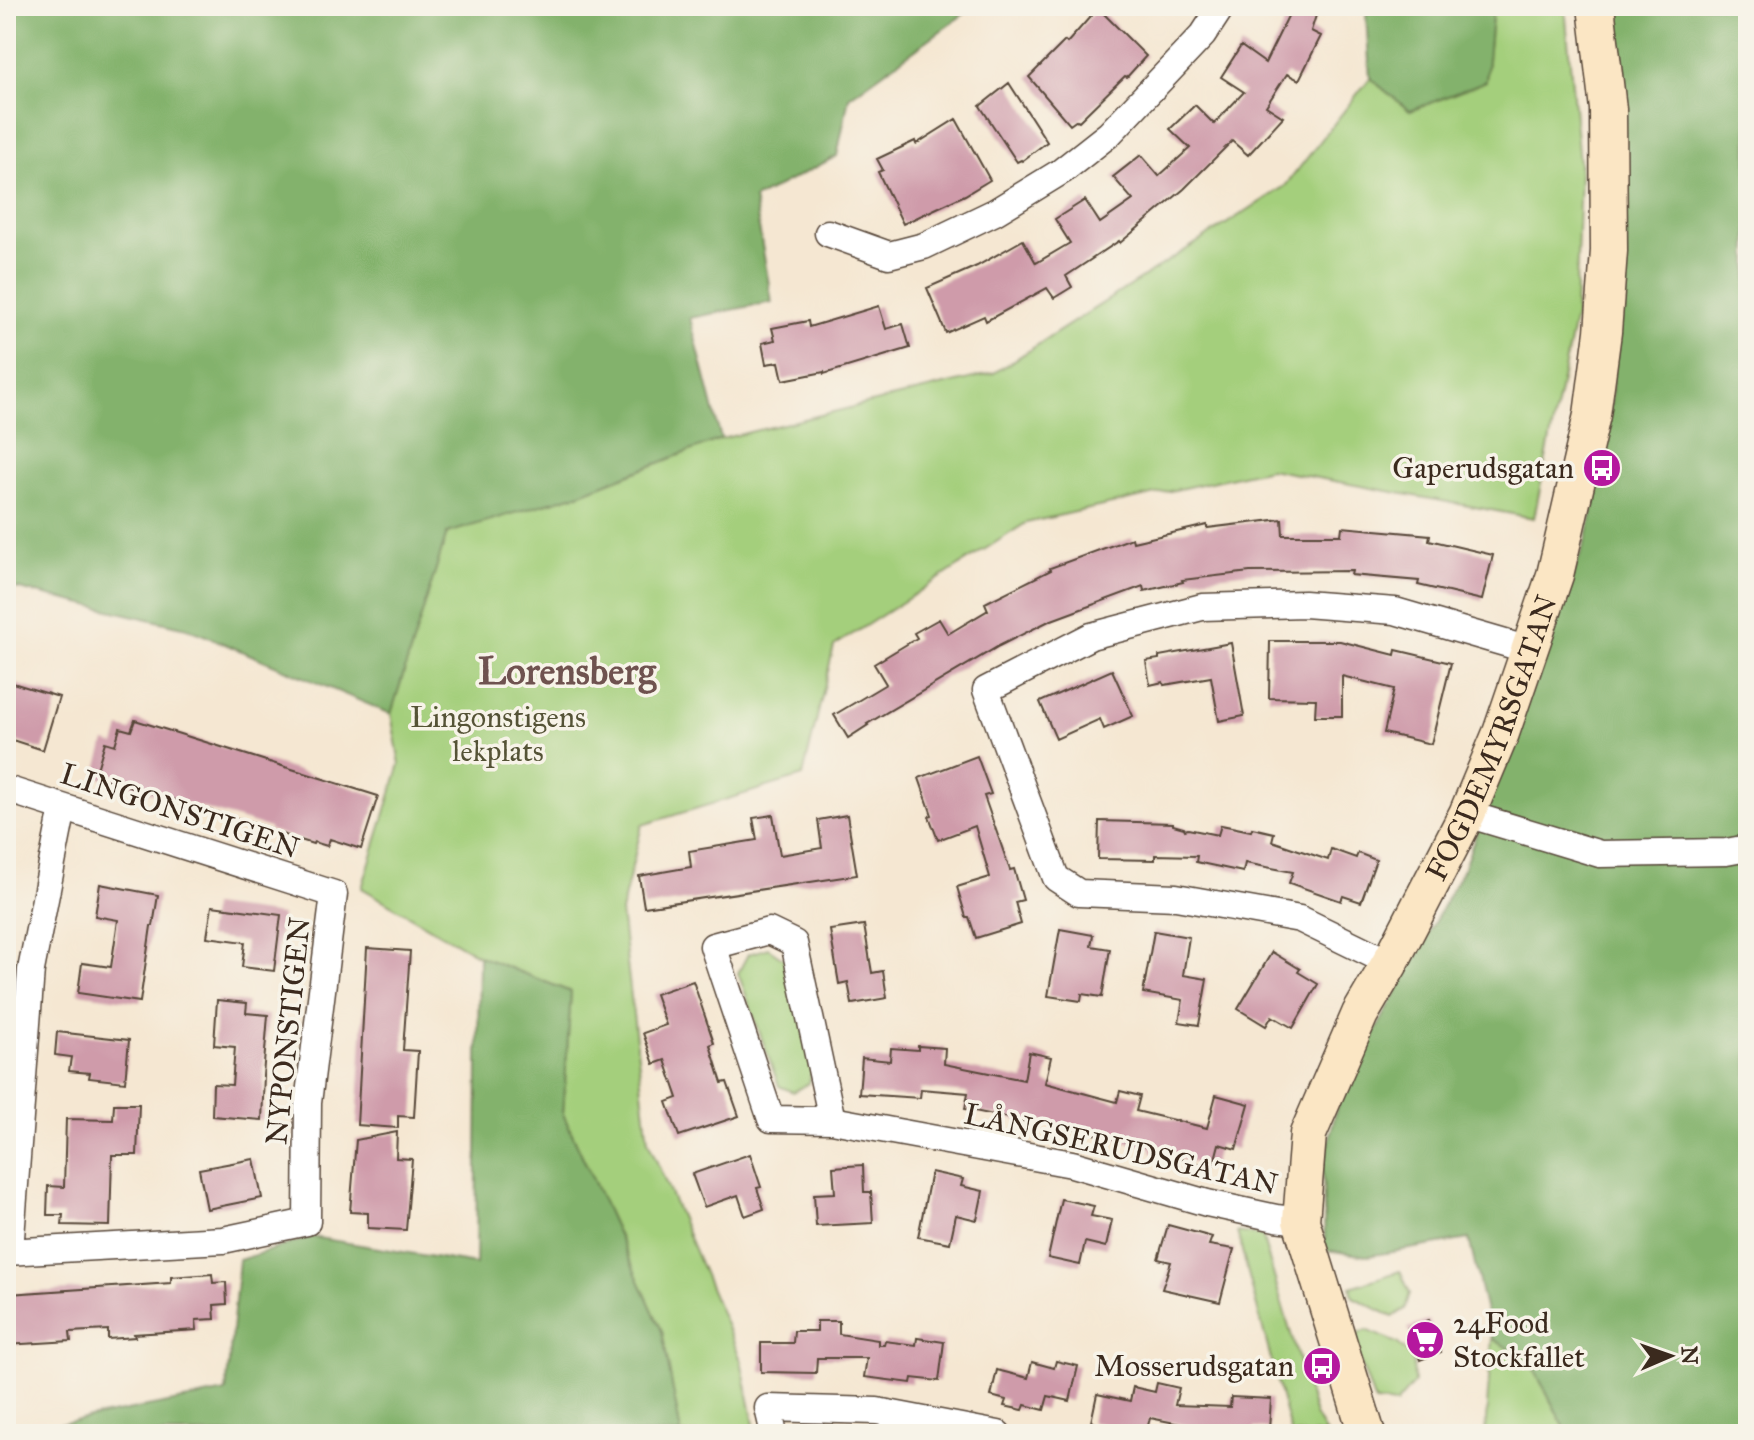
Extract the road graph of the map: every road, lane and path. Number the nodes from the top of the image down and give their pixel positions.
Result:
1 (1222, 6) edge
2 (1596, 6) edge
3 (828, 233) dead end
4 (1529, 650) junction
5 (6, 789) edge
6 (63, 808) junction
7 (1467, 814) junction
8 (1748, 848) edge
9 (334, 894) joint
10 (1390, 963) junction
11 (832, 1120) junction
12 (1301, 1221) junction
13 (8, 1251) edge
14 (774, 1434) edge
15 (998, 1434) edge
16 (1367, 1434) edge

1 - 3 street
2 - 4 street, FOGDEMYRSGATAN
4 - 7 street, FOGDEMYRSGATAN
4 - 10 street
5 - 6 street, LINGONSTIGEN
6 - 9 street, LINGONSTIGEN
6 - 13 street
7 - 8 street
7 - 10 street, FOGDEMYRSGATAN
9 - 13 street, NYPONSTIGEN
10 - 12 street, FOGDEMYRSGATAN
11 - 11 street, LÅNGSERUDSGATAN
11 - 12 street, LÅNGSERUDSGATAN
12 - 16 street, FOGDEMYRSGATAN
14 - 15 street

